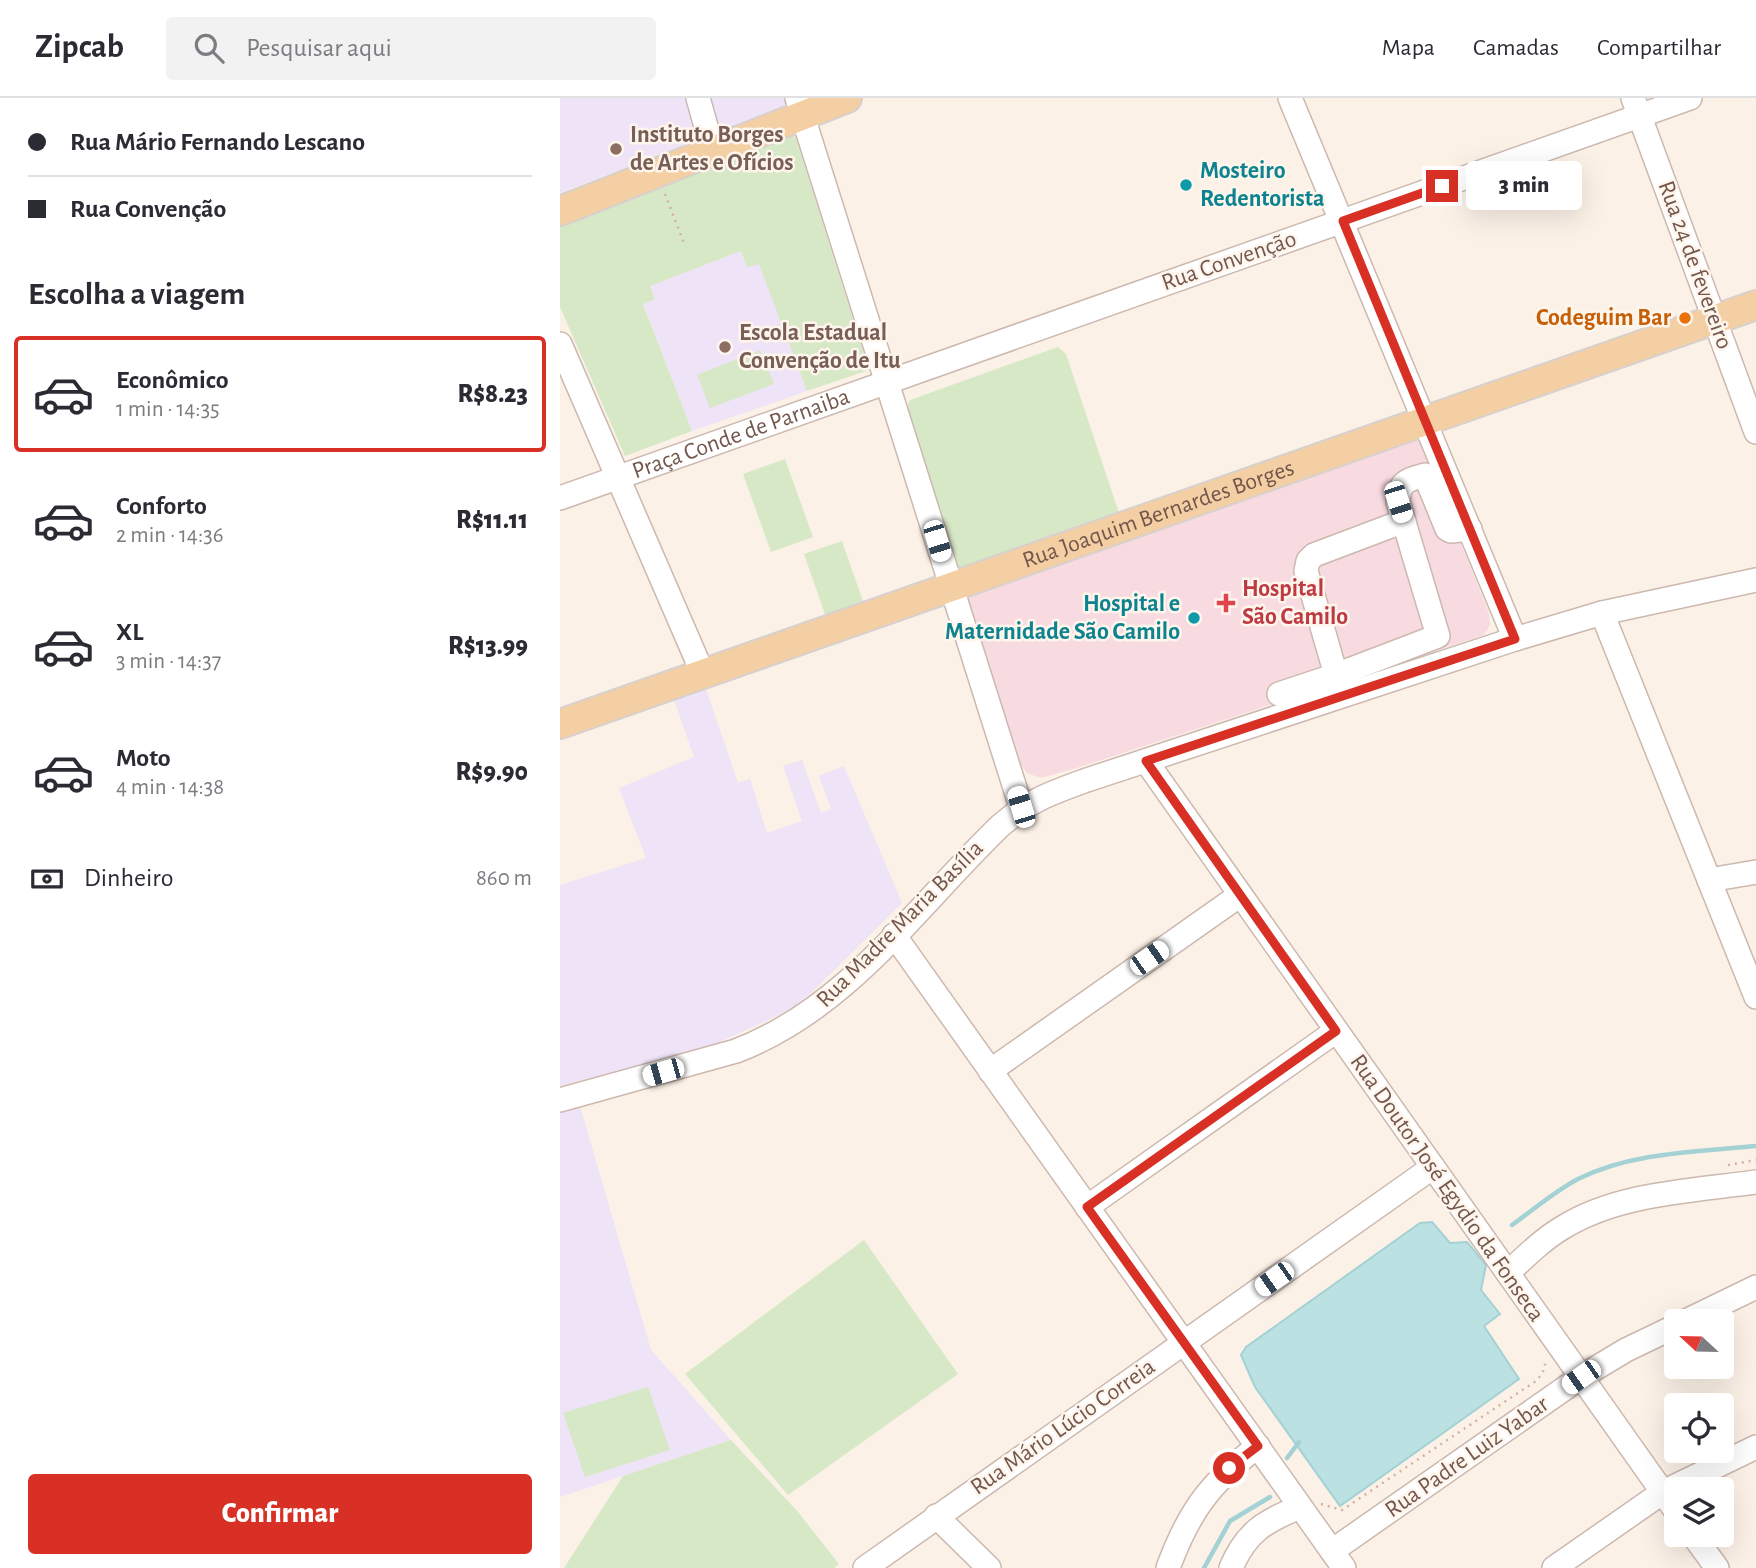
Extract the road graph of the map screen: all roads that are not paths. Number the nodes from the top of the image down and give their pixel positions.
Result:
1 (698, 98) edge
2 (847, 98) edge
3 (1290, 98) edge
4 (1690, 98) edge
5 (800, 107) edge
6 (1637, 107) edge
7 (713, 151) junction
8 (560, 211) edge
9 (1343, 221) junction
10 (1756, 305) edge
11 (1716, 320) junction
12 (560, 344) edge
13 (887, 381) junction
14 (1425, 422) junction
15 (1756, 432) edge
16 (1435, 471) junction
17 (617, 476) junction
18 (560, 498) edge
19 (1404, 521) junction
20 (1756, 580) edge
21 (951, 588) junction
22 (1602, 613) junction
23 (1515, 639) junction
24 (703, 674) junction
25 (1335, 675) junction
26 (1279, 694) dead end
27 (560, 724) edge
28 (1146, 761) junction
29 (1021, 807) junction
30 (1756, 872) edge
31 (1709, 880) junction
32 (1240, 895) junction
33 (894, 935) junction
34 (1756, 997) edge
35 (1336, 1031) junction
36 (990, 1071) junction
37 (560, 1100) edge
38 (1433, 1167) junction
39 (1756, 1182) edge
40 (1087, 1207) junction
41 (1508, 1273) junction
42 (1756, 1287) edge
43 (1711, 1309) edge
44 (1664, 1332) edge
45 (1183, 1343) junction
46 (1581, 1377) junction
47 (1258, 1446) junction
48 (1756, 1447) edge
49 (1663, 1492) junction
50 (1296, 1502) junction
51 (936, 1516) junction
52 (1702, 1547) edge
53 (1338, 1560) edge
54 (865, 1568) edge
55 (989, 1568) edge
56 (1168, 1568) edge
57 (1231, 1568) edge
58 (1553, 1568) edge
59 (1717, 1568) edge

1 - 7 street
2 - 5 main road
3 - 9 street
4 - 6 street, Rua Convenção
5 - 7 main road
5 - 13 street
6 - 9 street, Rua Convenção
6 - 11 street, Rua 24 de fevereiro
7 - 8 main road
9 - 13 street, Rua Convenção
9 - 14 street
10 - 11 main road, Rua Joaquim Bernardes Borges
11 - 14 main road, Rua Joaquim Bernardes Borges
11 - 15 street, Rua 24 de fevereiro
12 - 17 street, Praça Conde de Parnaiba
13 - 17 street, Praça Conde de Parnaiba
13 - 21 street
14 - 16 street
14 - 21 main road, Rua Joaquim Bernardes Borges
16 - 19 street
16 - 23 street
17 - 18 street
17 - 24 street
19 - 25 street
19 - 25 street
20 - 22 street, Rua Madre Maria Basília
21 - 24 main road, Rua Joaquim Bernardes Borges
21 - 29 street
22 - 23 street, Rua Madre Maria Basília
22 - 31 street
23 - 28 street, Rua Madre Maria Basília
24 - 27 main road, Rua Joaquim Bernardes Borges
25 - 26 street
28 - 29 street, Rua Madre Maria Basília
28 - 32 street, Rua Doutor José Egydio da Fonseca
29 - 33 street, Rua Madre Maria Basília
30 - 31 street
31 - 34 street
32 - 35 street, Rua Doutor José Egydio da Fonseca
32 - 36 street
33 - 36 street
33 - 37 street, Rua Madre Maria Basília
35 - 38 street, Rua Doutor José Egydio da Fonseca
35 - 40 street
36 - 40 street
38 - 41 street, Rua Doutor José Egydio da Fonseca
38 - 45 street, Rua Mário Lúcio Correia
39 - 41 street
40 - 45 street
41 - 46 street, Rua Doutor José Egydio da Fonseca
42 - 43 street
44 - 46 street, Rua Padre Luiz Yabar
45 - 47 street
45 - 51 street, Rua Mário Lúcio Correia
46 - 49 street, Rua Doutor José Egydio da Fonseca
46 - 53 street, Rua Padre Luiz Yabar
47 - 50 street
47 - 56 street
48 - 49 street
49 - 58 street
50 - 53 street
50 - 57 street
51 - 54 street, Rua Mário Lúcio Correia
51 - 55 street
52 - 59 street

